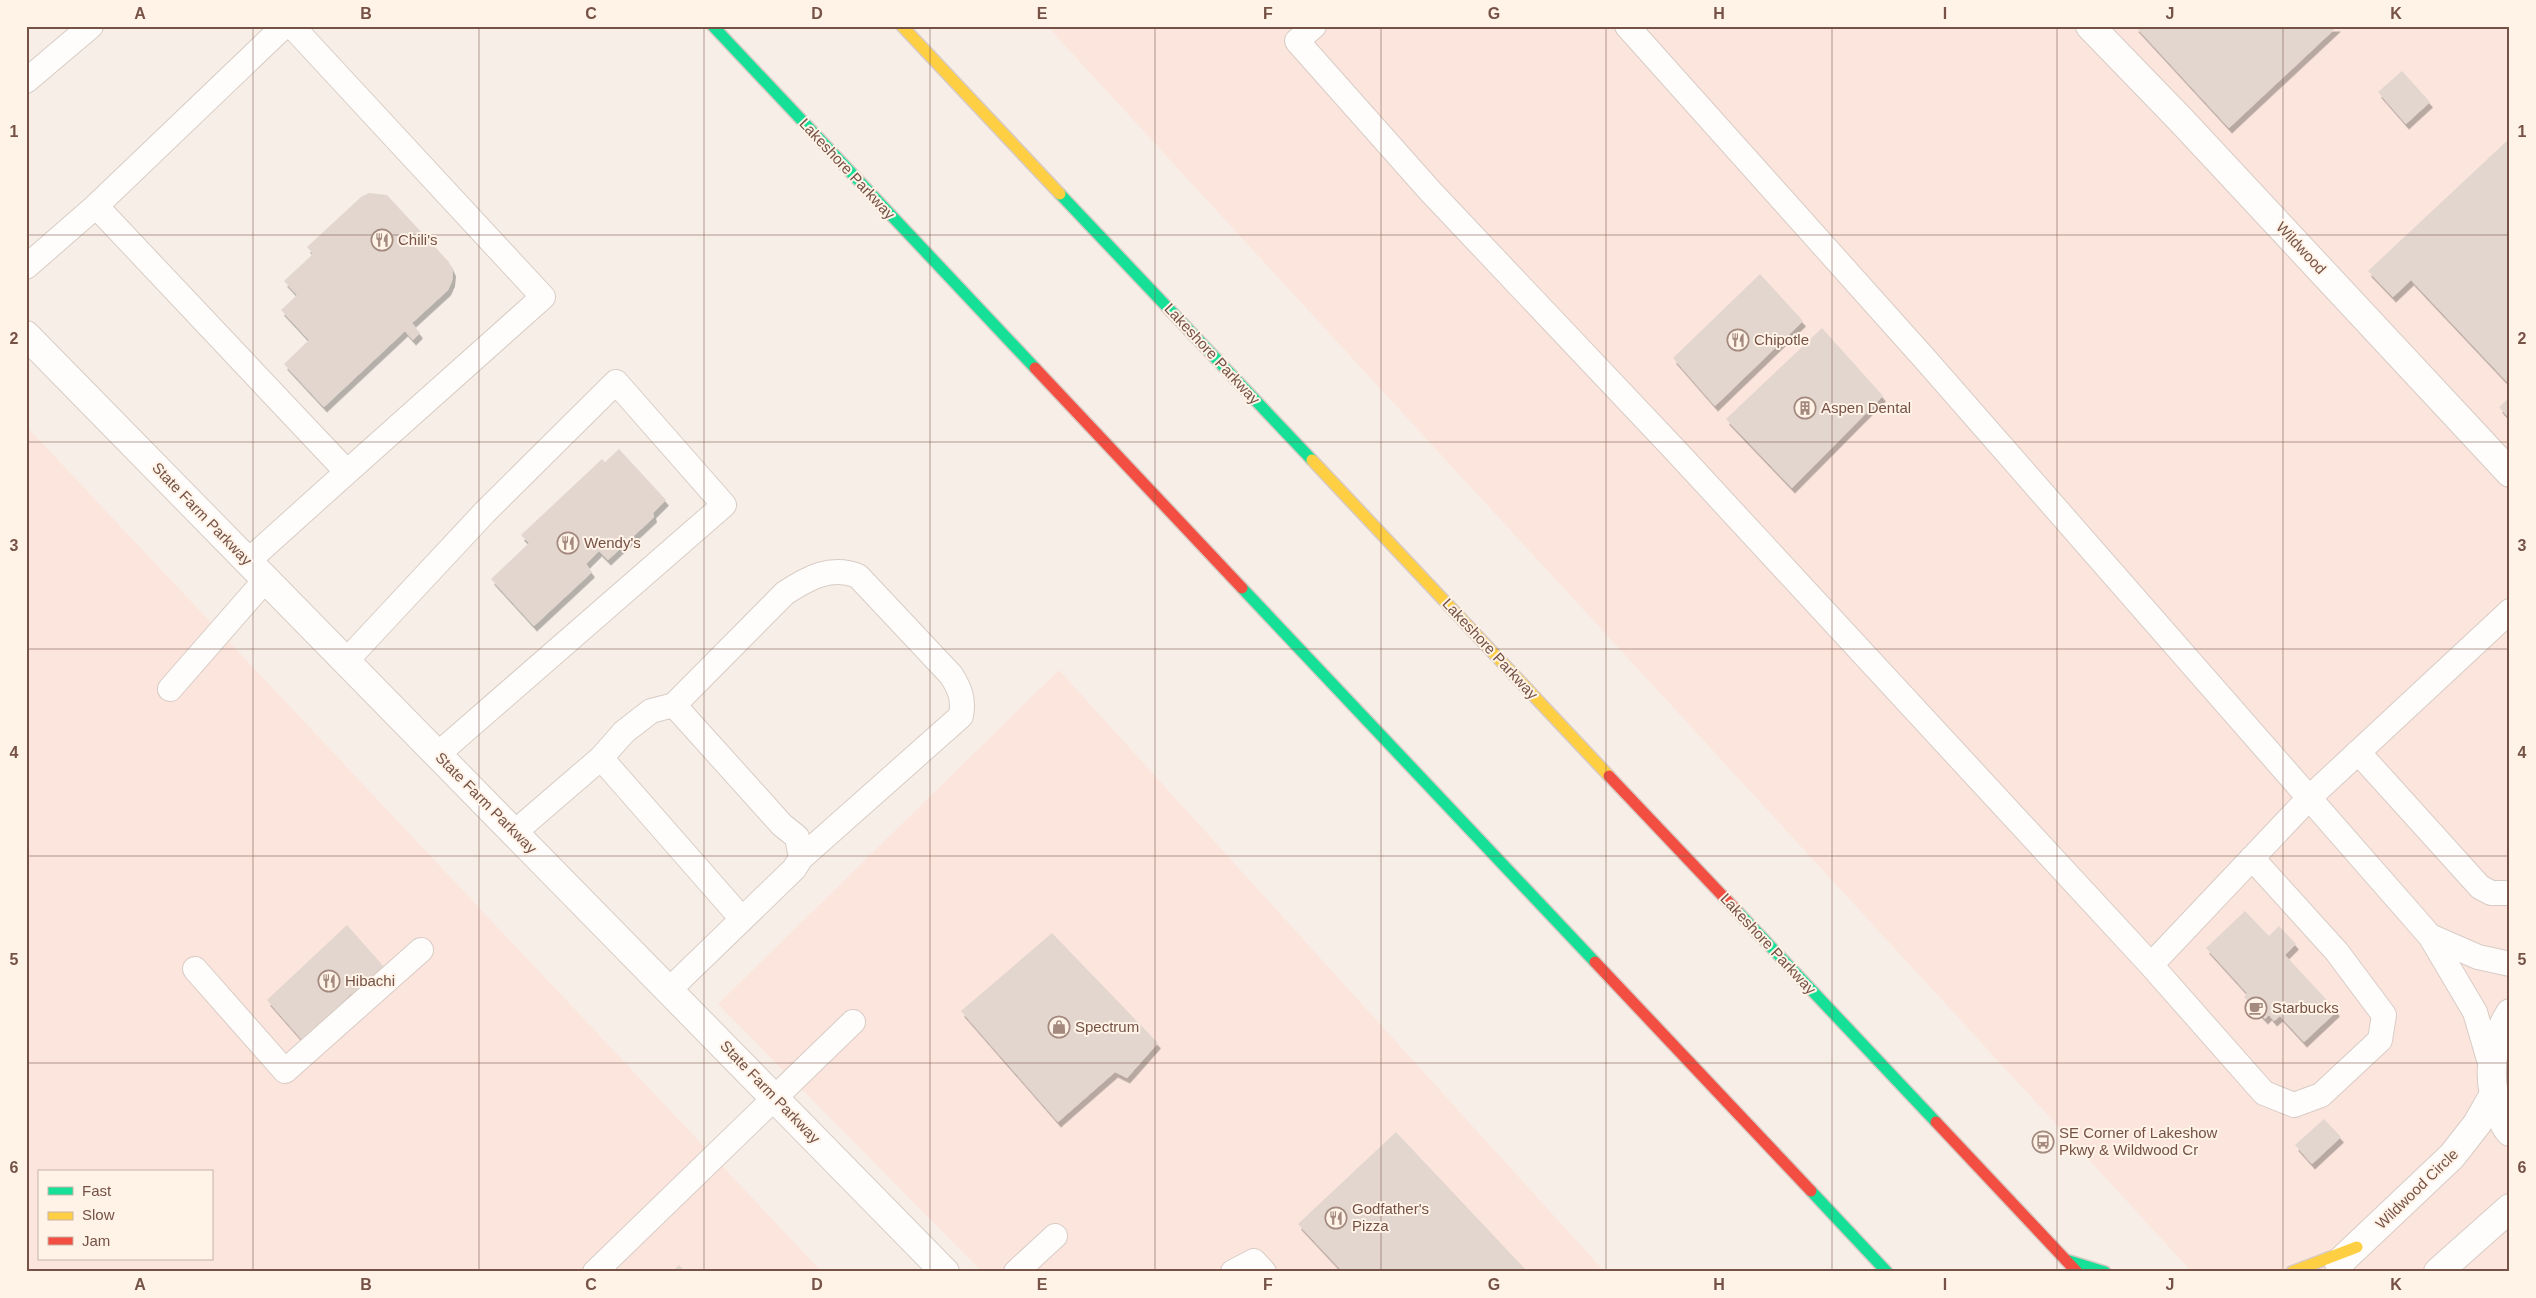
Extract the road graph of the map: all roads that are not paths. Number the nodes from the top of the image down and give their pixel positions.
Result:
1 (91, 26) edge
2 (284, 26) edge
3 (292, 26) edge
4 (713, 26) edge
5 (902, 26) edge
6 (1314, 26) edge
7 (1627, 26) edge
8 (2090, 26) edge
9 (26, 81) edge
10 (96, 206) junction
11 (26, 267) edge
12 (26, 334) edge
13 (347, 472) junction
14 (2510, 472) edge
15 (257, 570) junction
16 (2510, 612) edge
17 (346, 661) junction
18 (170, 689) dead end
19 (674, 705) junction
20 (2358, 752) junction
21 (438, 754) junction
22 (601, 758) junction
23 (2309, 798) junction
24 (515, 832) junction
25 (800, 858) junction
26 (2252, 858) junction
27 (2510, 893) edge
28 (742, 919) junction
29 (2430, 936) junction
30 (421, 950) dead end
31 (2510, 964) edge
32 (2151, 965) junction
33 (195, 970) dead end
34 (669, 990) junction
35 (2510, 1013) edge
36 (853, 1022) dead end
37 (2490, 1063) junction
38 (2493, 1096) junction
39 (774, 1097) junction
40 (2510, 1132) edge
41 (2510, 1208) edge
42 (1055, 1236) dead end
43 (2357, 1246) junction
44 (2066, 1260) junction
45 (595, 1272) edge
46 (946, 1272) edge
47 (1016, 1272) edge
48 (1233, 1272) edge
49 (1264, 1272) edge
50 (1887, 1272) edge
51 (2077, 1272) edge
52 (2105, 1272) edge
53 (2292, 1272) edge
54 (2329, 1272) edge
55 (2438, 1272) edge

1 - 9 lane
2 - 10 lane
3 - 13 lane
4 - 50 main road, Lakeshore Parkway
5 - 44 main road, Lakeshore Parkway
6 - 32 lane
7 - 23 lane
8 - 14 street, Wildwood
10 - 11 lane
10 - 13 lane
12 - 15 street, State Farm Parkway
13 - 15 lane
15 - 17 street, State Farm Parkway
15 - 18 lane
16 - 20 lane
17 - 21 street, State Farm Parkway
17 - 21 lane
19 - 22 lane
19 - 25 lane
19 - 25 lane
20 - 23 lane
20 - 27 lane
21 - 24 street, State Farm Parkway
22 - 24 lane
22 - 28 lane
23 - 26 lane
23 - 29 lane
24 - 34 street, State Farm Parkway
25 - 28 lane
26 - 32 lane
26 - 32 lane
28 - 34 lane
29 - 31 lane
29 - 37 lane
30 - 33 lane
34 - 39 street, State Farm Parkway
35 - 37 street
36 - 39 lane
37 - 38 street
38 - 40 street
38 - 43 street, Wildwood Circle
39 - 45 lane
39 - 46 street, State Farm Parkway
41 - 55 street
42 - 47 lane
43 - 53 main road
43 - 54 street, Wildwood Circle
44 - 51 main road, Lakeshore Parkway
44 - 52 main road
48 - 49 lane

